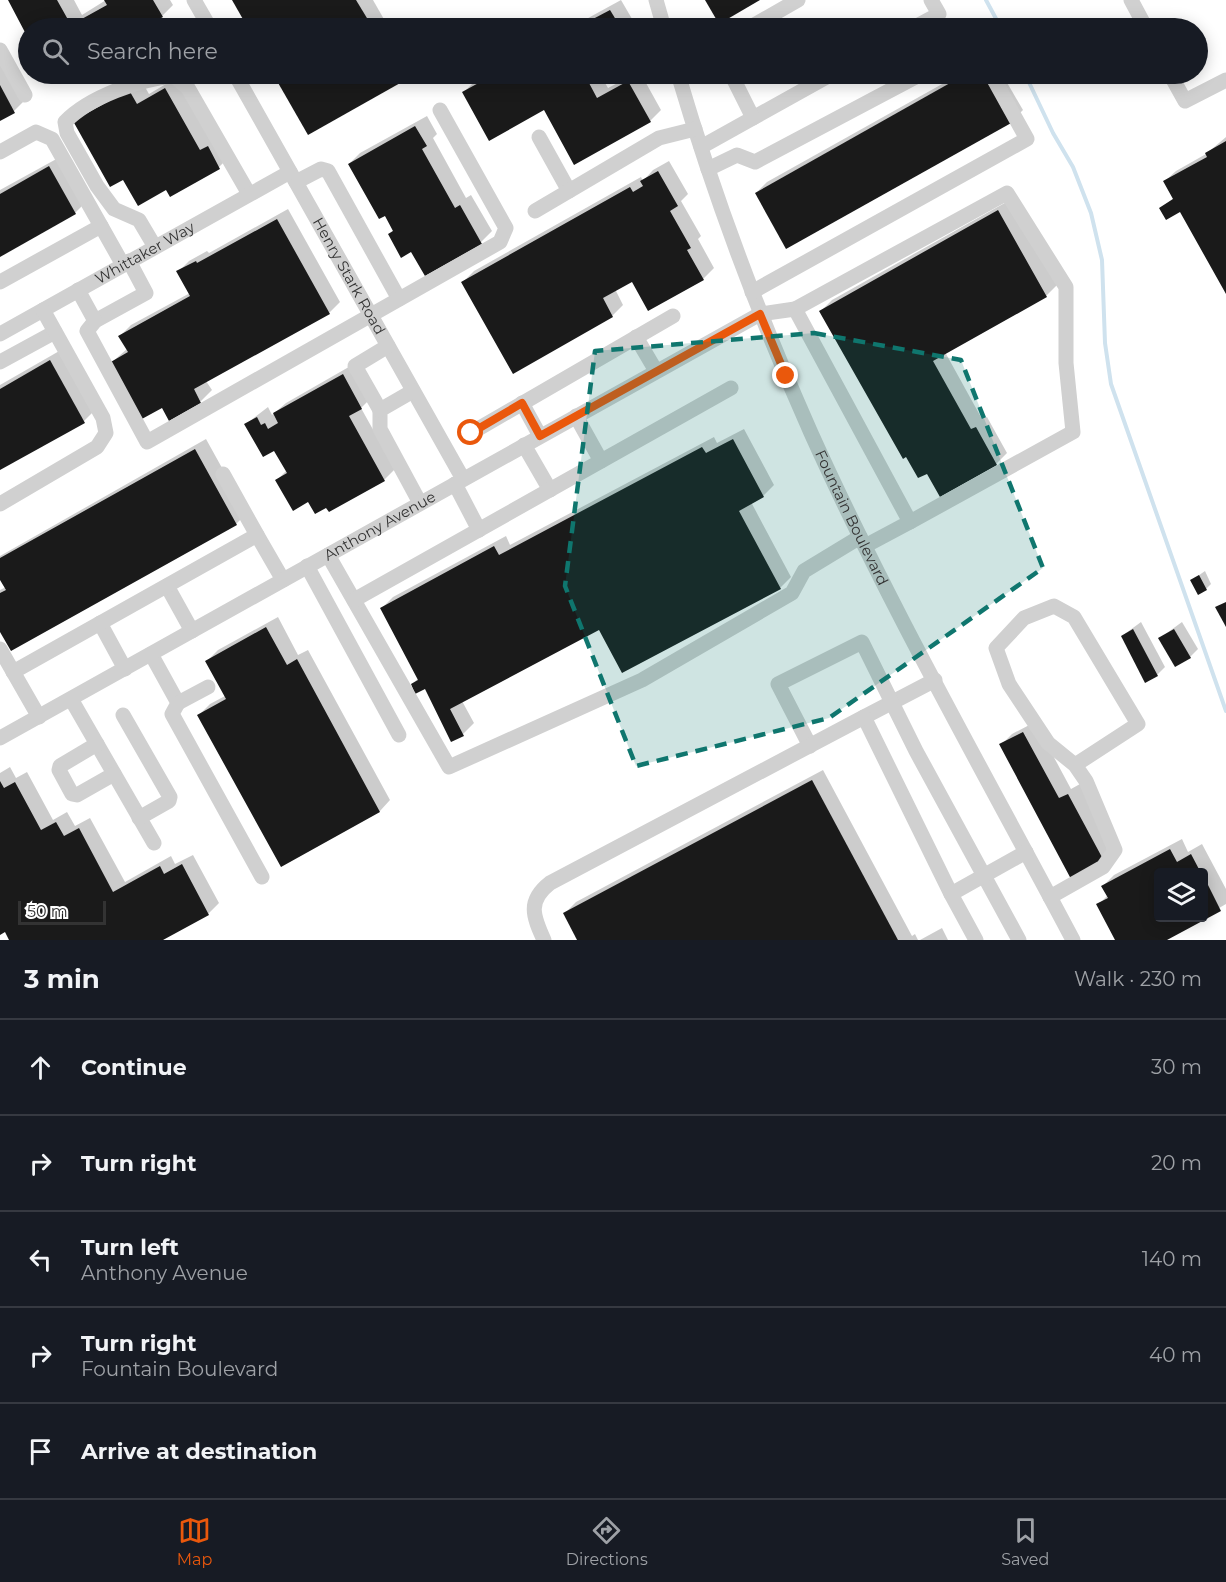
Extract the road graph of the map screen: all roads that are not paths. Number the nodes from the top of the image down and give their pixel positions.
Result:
1 (194, 0) edge
2 (656, 0) edge
3 (798, 0) edge
4 (931, 0) edge
5 (1131, 0) edge
6 (204, 18) edge
7 (661, 18) edge
8 (766, 18) edge
9 (932, 18) edge
10 (1141, 18) edge
11 (0, 50) edge
12 (1226, 80) edge
13 (18, 82) edge
14 (19, 84) edge
15 (135, 84) edge
16 (184, 84) edge
17 (241, 84) edge
18 (681, 84) edge
19 (736, 84) edge
20 (814, 84) edge
21 (902, 84) edge
22 (997, 84) edge
23 (1176, 84) edge
24 (25, 95) dead end
25 (440, 110) dead end
26 (753, 117) junction
27 (695, 129) junction
28 (539, 136) dead end
29 (700, 147) junction
30 (0, 152) edge
31 (708, 169) junction
32 (293, 177) junction
33 (569, 191) junction
34 (249, 194) junction
35 (535, 211) dead end
36 (101, 226) junction
37 (155, 247) junction
38 (126, 263) junction
39 (0, 282) edge
40 (78, 290) junction
41 (752, 292) junction
42 (399, 299) junction
43 (795, 309) junction
44 (43, 310) junction
45 (370, 314) junction
46 (760, 314) junction
47 (673, 316) dead end
48 (91, 326) junction
49 (55, 332) junction
50 (0, 334) edge
51 (636, 337) junction
52 (388, 346) junction
53 (0, 362) edge
54 (656, 371) junction
55 (731, 388) dead end
56 (413, 391) junction
57 (522, 403) junction
58 (380, 410) junction
59 (576, 416) junction
60 (471, 433) dead end
61 (540, 436) junction
62 (524, 445) junction
63 (601, 461) junction
64 (223, 474) dead end
65 (459, 482) junction
66 (550, 490) junction
67 (420, 503) junction
68 (0, 504) edge
69 (910, 522) junction
70 (479, 530) junction
71 (257, 535) junction
72 (863, 542) junction
73 (328, 555) junction
74 (307, 566) junction
75 (283, 580) junction
76 (167, 586) junction
77 (354, 600) junction
78 (100, 623) junction
79 (192, 631) junction
80 (0, 649) edge
81 (151, 654) junction
82 (125, 669) junction
83 (13, 672) junction
84 (935, 680) junction
85 (208, 687) dead end
86 (71, 699) junction
87 (893, 702) junction
88 (178, 703) junction
89 (123, 715) dead end
90 (39, 717) junction
91 (864, 717) junction
92 (399, 735) dead end
93 (0, 738) edge
94 (97, 744) junction
95 (810, 746) junction
96 (1075, 765) junction
97 (114, 774) junction
98 (139, 818) junction
99 (154, 843) dead end
100 (1026, 852) junction
101 (982, 876) junction
102 (262, 877) dead end
103 (951, 894) junction
104 (1050, 897) junction
105 (544, 940) edge
106 (976, 940) edge
107 (1019, 940) edge
108 (1073, 940) edge

1 - 6 street
2 - 7 street
3 - 8 street
4 - 9 street
5 - 10 street
11 - 13 street
12 - 23 street
14 - 24 street
15 - 37 street
16 - 34 street
17 - 32 street, Henry Stark Road
18 - 27 street, Fountain Boulevard
19 - 26 street
20 - 26 street
21 - 31 street
22 - 41 street
25 - 42 street
26 - 29 street
27 - 29 street, Fountain Boulevard
27 - 33 street
28 - 33 street
29 - 31 street, Fountain Boulevard
30 - 36 street
31 - 41 street, Fountain Boulevard
32 - 34 street, Whittaker Way
32 - 42 street, Whittaker Way
32 - 45 street, Henry Stark Road
33 - 35 street
34 - 37 street, Whittaker Way
36 - 38 street
36 - 39 street
37 - 38 street, Whittaker Way
38 - 40 street, Whittaker Way
38 - 48 street
40 - 44 street, Whittaker Way
40 - 48 street
41 - 46 street, Fountain Boulevard
42 - 45 street
43 - 46 street
43 - 69 street
43 - 69 street
44 - 49 street
44 - 50 street, Whittaker Way
45 - 48 street
45 - 52 street, Henry Stark Road
46 - 54 street, Anthony Avenue
46 - 72 street, Fountain Boulevard
47 - 51 street
49 - 53 street
49 - 68 street
51 - 54 street
51 - 57 street
52 - 56 street, Henry Stark Road
52 - 58 street
54 - 59 street, Anthony Avenue
55 - 63 street
56 - 58 street
56 - 65 street, Henry Stark Road
57 - 60 street
57 - 61 street
58 - 67 street
59 - 61 street, Anthony Avenue
59 - 63 street
61 - 62 street, Anthony Avenue
62 - 65 street, Anthony Avenue
62 - 66 street
63 - 66 street
64 - 71 street
65 - 67 street, Anthony Avenue
65 - 70 street, Henry Stark Road
66 - 70 street
67 - 73 street, Anthony Avenue
69 - 72 street
70 - 77 street
71 - 75 street
71 - 76 street
72 - 77 street
72 - 84 street, Fountain Boulevard
73 - 74 street, Anthony Avenue
73 - 77 street
74 - 75 street, Anthony Avenue
74 - 92 street
75 - 79 street, Anthony Avenue
76 - 78 street
76 - 79 street
78 - 82 street
78 - 83 street
79 - 81 street, Anthony Avenue
80 - 83 street
81 - 82 street, Anthony Avenue
81 - 88 street
82 - 86 street, Anthony Avenue
83 - 90 street
84 - 87 street
84 - 100 street, Fountain Boulevard
85 - 88 street
86 - 90 street, Anthony Avenue
86 - 94 street
87 - 91 street
87 - 95 street
87 - 101 street
88 - 102 street
89 - 98 street
90 - 93 street, Anthony Avenue
91 - 95 street
91 - 103 street
94 - 97 street
94 - 97 street
95 - 105 street
96 - 96 street
96 - 104 street
97 - 98 street
98 - 99 street
100 - 101 street
100 - 104 street, Fountain Boulevard
101 - 103 street
101 - 107 street
103 - 106 street
104 - 108 street, Fountain Boulevard

